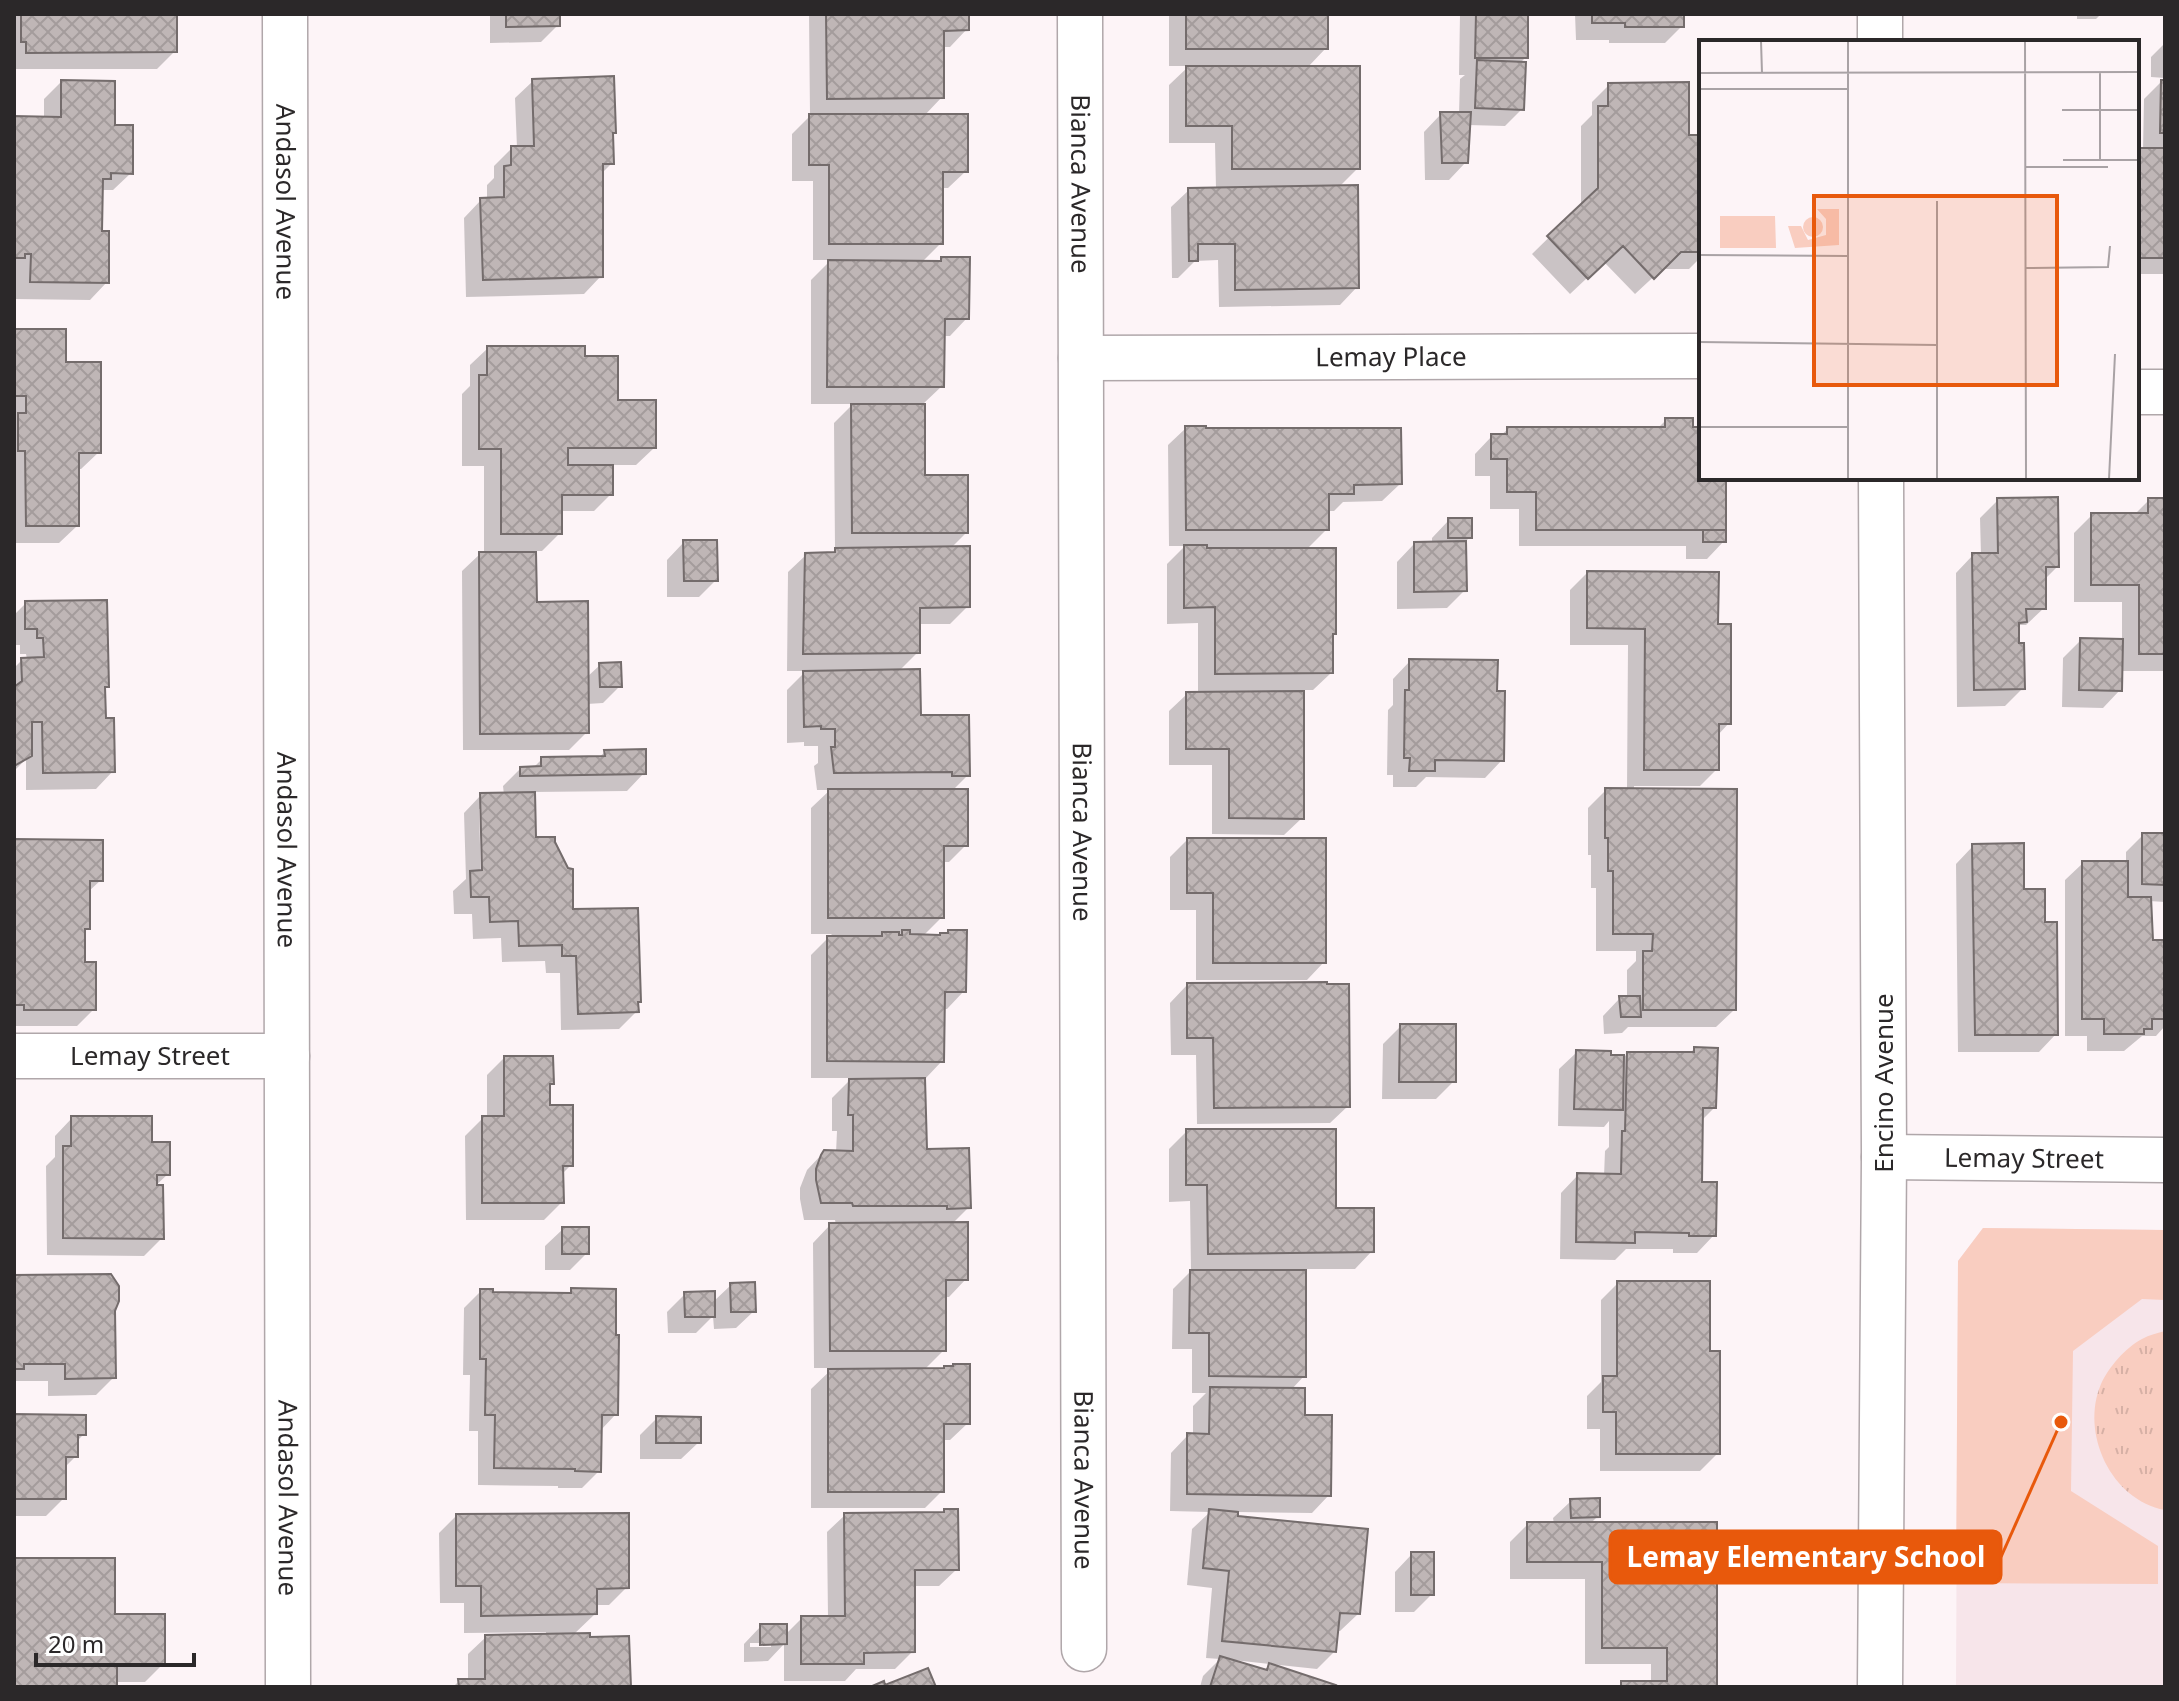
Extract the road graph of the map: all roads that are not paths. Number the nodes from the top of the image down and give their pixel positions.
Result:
1 (285, 14) edge
2 (1080, 14) edge
3 (1880, 14) edge
4 (1880, 40) edge
5 (1699, 356) edge
6 (1081, 358) junction
7 (2139, 392) edge
8 (2165, 392) edge
9 (1881, 480) edge
10 (14, 1056) edge
11 (287, 1056) junction
12 (1884, 1157) junction
13 (2165, 1160) edge
14 (1084, 1649) dead end
15 (288, 1687) edge
16 (1880, 1687) edge

1 - 11 street, Andasol Avenue
2 - 6 street, Bianca Avenue
3 - 4 street
5 - 6 street, Lemay Place
6 - 14 street, Bianca Avenue
7 - 8 street
9 - 12 street, Encino Avenue
10 - 11 street, Lemay Street
11 - 15 street, Andasol Avenue
12 - 13 street, Lemay Street
12 - 16 street, Encino Avenue

